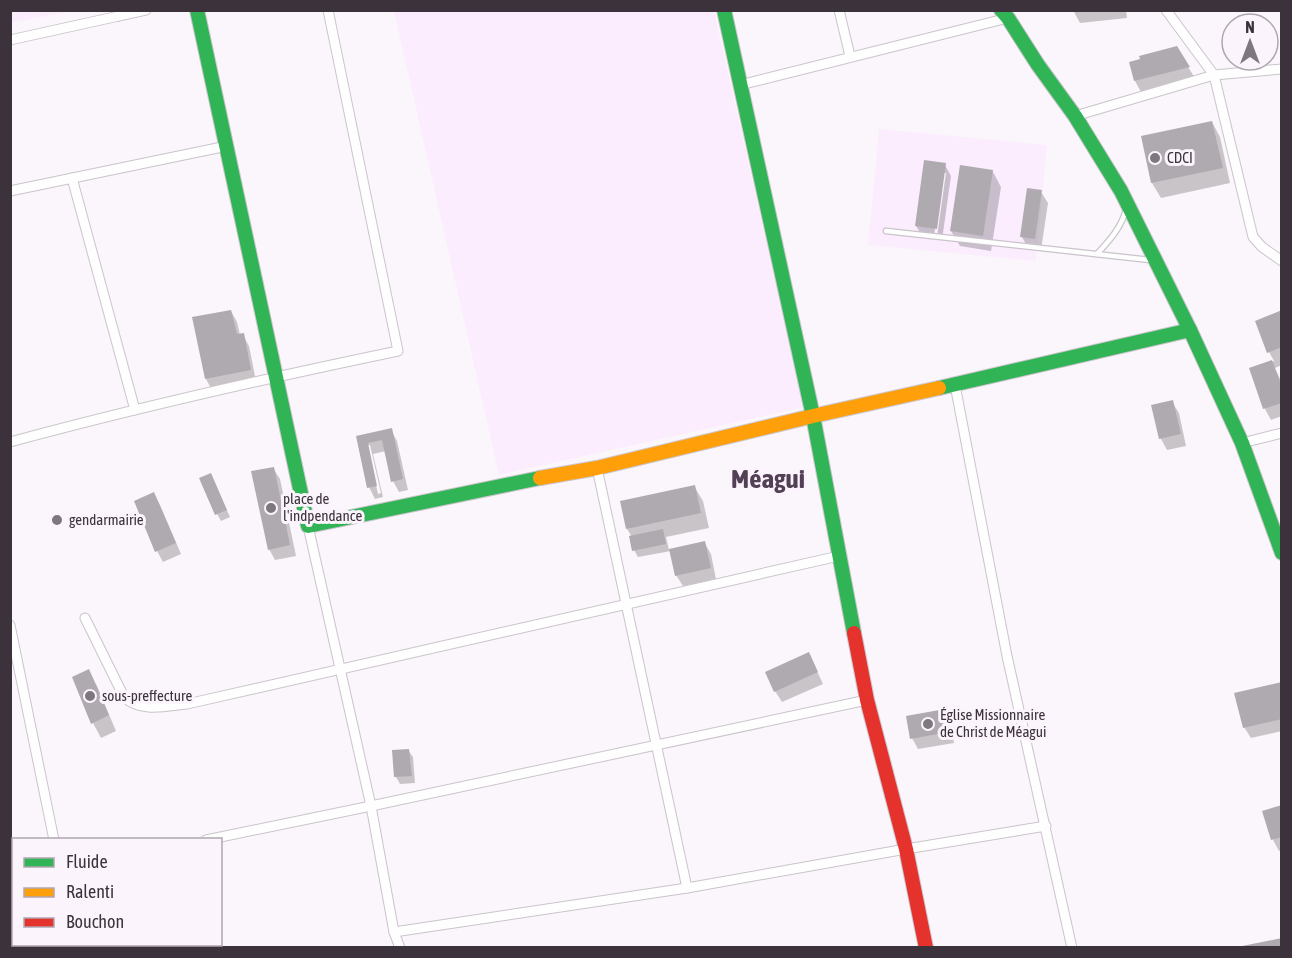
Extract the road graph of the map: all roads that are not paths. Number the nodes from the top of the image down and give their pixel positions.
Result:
1 (146, 10) edge
2 (197, 10) edge
3 (328, 10) edge
4 (724, 10) edge
5 (838, 10) edge
6 (1166, 10) edge
7 (1005, 14) edge
8 (10, 40) edge
9 (850, 57) junction
10 (1281, 69) edge
11 (1214, 75) junction
12 (740, 85) junction
13 (1076, 116) junction
14 (227, 146) junction
15 (72, 178) junction
16 (10, 191) edge
17 (1127, 204) junction
18 (886, 231) dead end
19 (1096, 254) junction
20 (1156, 260) junction
21 (1281, 261) edge
22 (1190, 330) junction
23 (274, 377) junction
24 (955, 385) junction
25 (135, 410) junction
26 (813, 416) junction
27 (1281, 433) edge
28 (10, 442) edge
29 (1242, 443) junction
30 (597, 468) junction
31 (308, 526) junction
32 (1281, 553) edge
33 (839, 556) junction
34 (626, 605) junction
35 (85, 618) dead end
36 (10, 625) edge
37 (13, 648) edge
38 (339, 670) junction
39 (867, 700) junction
40 (657, 744) junction
41 (370, 806) junction
42 (1046, 826) junction
43 (54, 838) edge
44 (216, 838) edge
45 (906, 849) junction
46 (687, 888) junction
47 (394, 932) junction
48 (400, 948) edge
49 (926, 948) edge
50 (1072, 948) edge

1 - 8 street
2 - 14 street
3 - 23 street
4 - 12 street
5 - 9 street
6 - 11 street
7 - 9 street
7 - 13 street
9 - 12 street
10 - 11 street
11 - 13 street
11 - 21 street
12 - 26 street
13 - 17 street
14 - 15 street
14 - 23 street
15 - 16 street
15 - 25 street
17 - 19 lane
17 - 20 street
18 - 19 lane
19 - 20 lane
20 - 22 street
22 - 24 street
22 - 29 street
23 - 25 street
23 - 31 street
24 - 26 street
24 - 42 street
25 - 28 street
26 - 30 street
26 - 33 street
27 - 29 street
29 - 32 street
30 - 31 street
30 - 34 street
31 - 38 street
33 - 34 street
33 - 39 street
34 - 38 street
34 - 40 street
35 - 38 street
36 - 37 street
37 - 43 street
38 - 41 street
39 - 40 street
39 - 45 street
40 - 41 street
40 - 46 street
41 - 44 street
41 - 47 street
42 - 45 street
42 - 50 street
45 - 46 street
45 - 49 street
46 - 47 street
47 - 48 street

